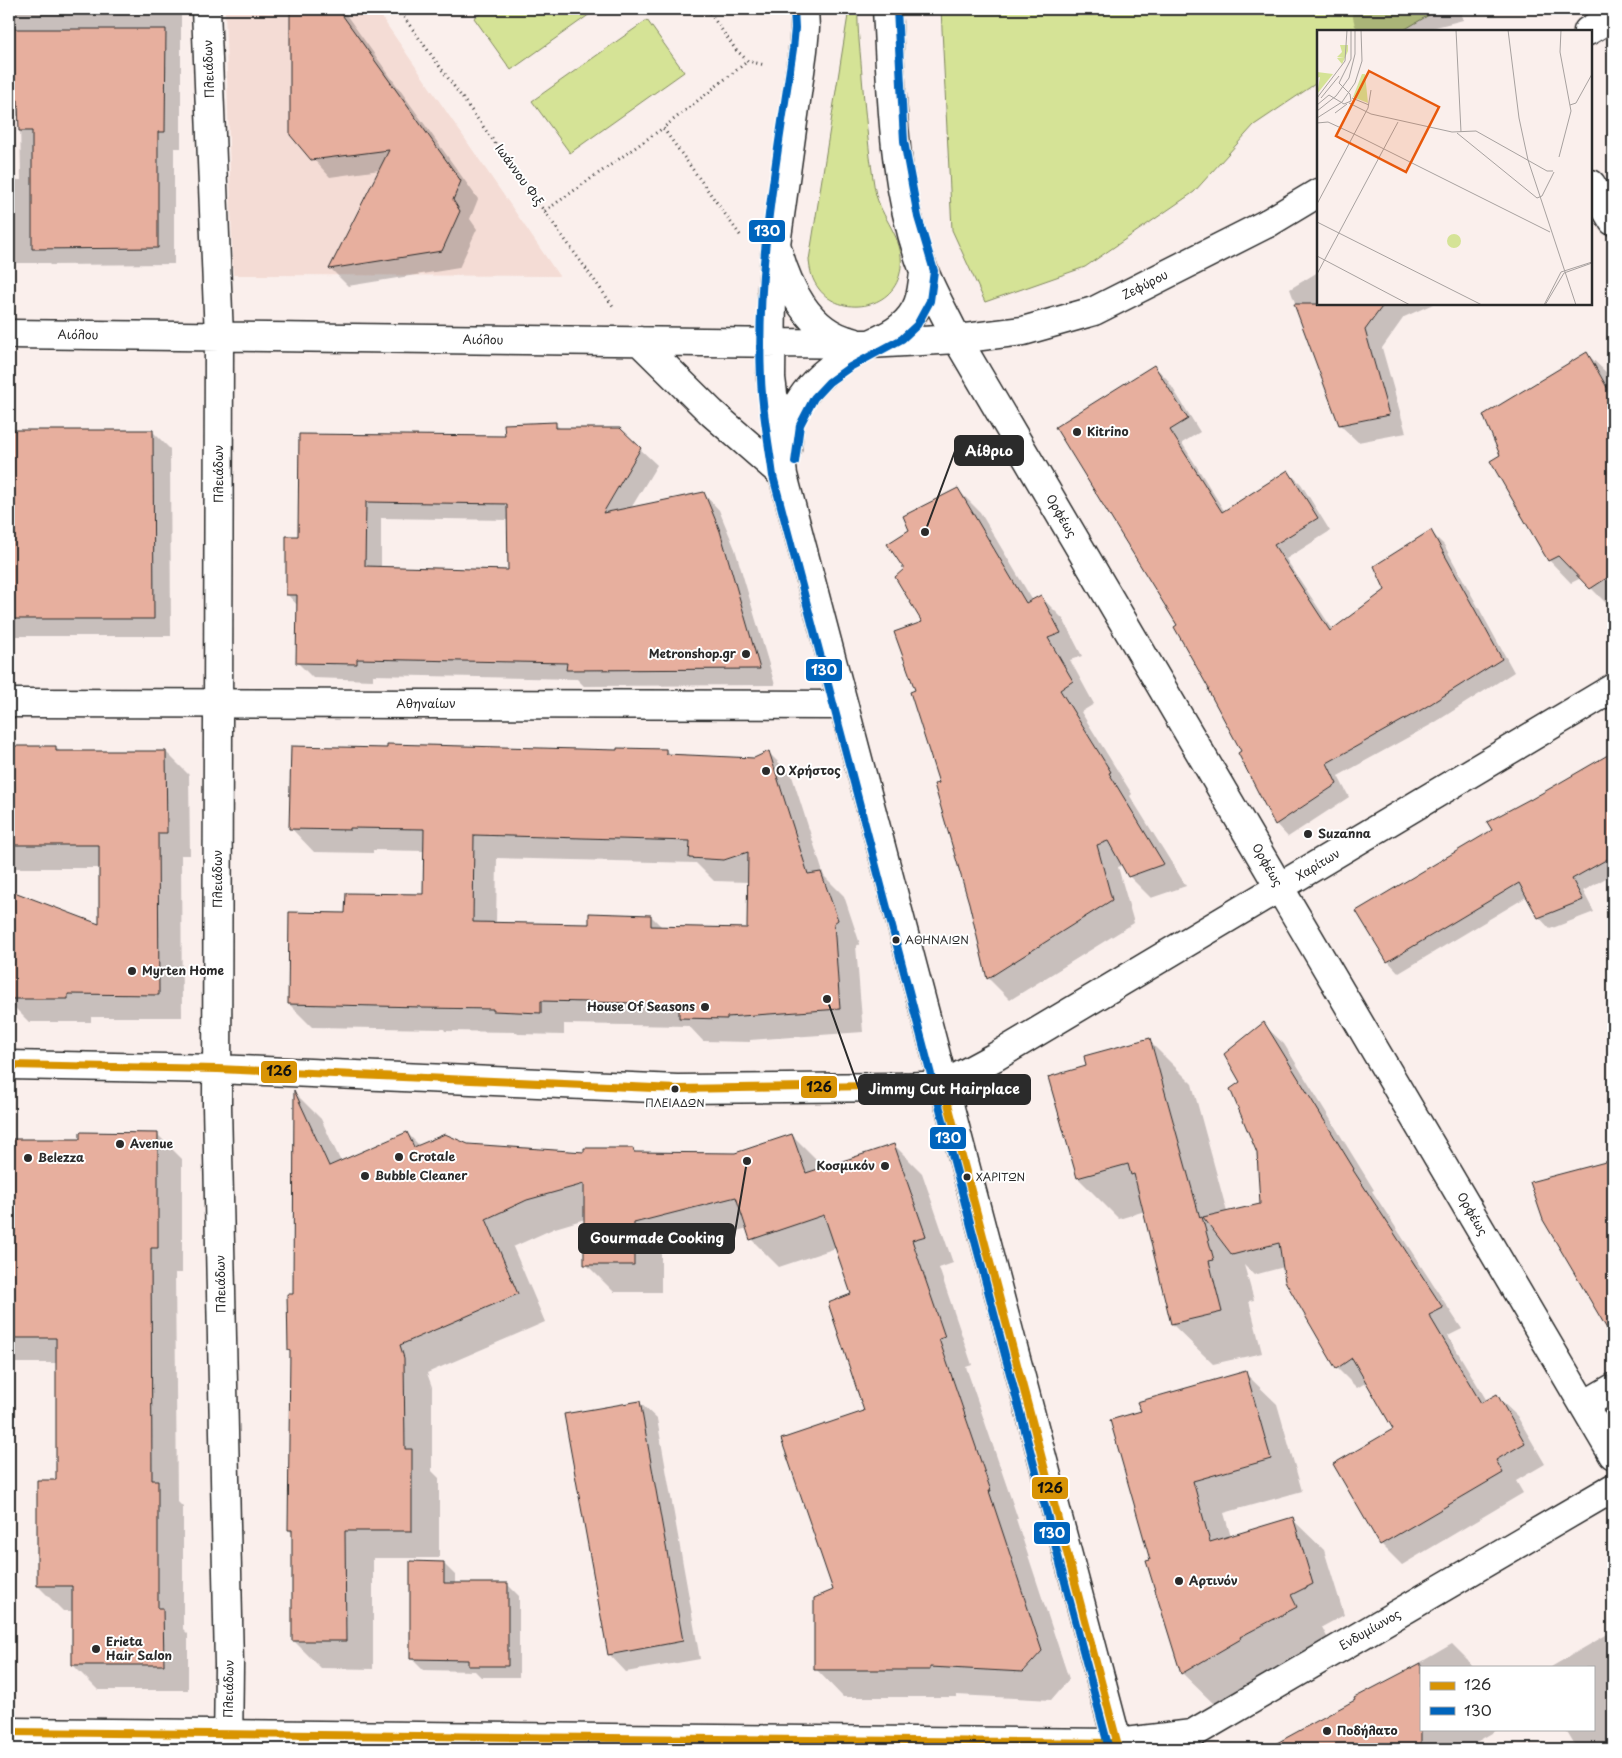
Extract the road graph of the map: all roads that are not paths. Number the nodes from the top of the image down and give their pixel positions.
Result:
1 (206, 9) edge
2 (804, 9) edge
3 (887, 9) edge
4 (1613, 16) edge
5 (1590, 30) edge
6 (1592, 186) edge
7 (1317, 194) edge
8 (1613, 221) edge
9 (776, 244) junction
10 (924, 273) junction
11 (9, 334) edge
12 (219, 337) junction
13 (957, 339) junction
14 (639, 341) junction
15 (770, 343) junction
16 (869, 344) junction
17 (783, 476) junction
18 (1613, 688) edge
19 (9, 703) edge
20 (218, 704) junction
21 (843, 705) junction
22 (1280, 887) junction
23 (9, 1065) edge
24 (218, 1069) junction
25 (943, 1085) junction
26 (1613, 1388) edge
27 (1584, 1405) junction
28 (1613, 1455) edge
29 (1613, 1488) edge
30 (9, 1732) edge
31 (228, 1742) edge
32 (590, 1744) edge
33 (993, 1746) edge
34 (1118, 1746) edge

1 - 12 street, Πλειάδων
2 - 9 street
3 - 10 street
4 - 5 street
6 - 8 street
7 - 13 street, Ζεφύρου
9 - 15 street
9 - 16 street
10 - 13 street, Ορφέως
10 - 16 street
11 - 12 street, Αιόλου
12 - 14 street, Αιόλου
12 - 20 street, Πλειάδων
13 - 16 street, Αιόλου
13 - 22 street, Ορφέως
14 - 15 street, Αιόλου
14 - 17 street
15 - 16 street, Αιόλου
15 - 17 street
16 - 17 street
17 - 21 street
18 - 22 street, Χαρίτων
19 - 20 street, Αθηναίων
20 - 21 street, Αθηναίων
20 - 24 street, Πλειάδων
21 - 25 street
22 - 25 street, Χαρίτων
22 - 27 street, Ορφέως
23 - 24 street
24 - 25 street
24 - 31 street, Πλειάδων
25 - 34 street
26 - 27 street
27 - 28 street, Ορφέως
29 - 34 street, Ενδυμίωνος
30 - 31 street, Ενδυμίωνος
31 - 32 street, Ενδυμίωνος
32 - 33 street, Ενδυμίωνος
33 - 34 street, Ενδυμίωνος

